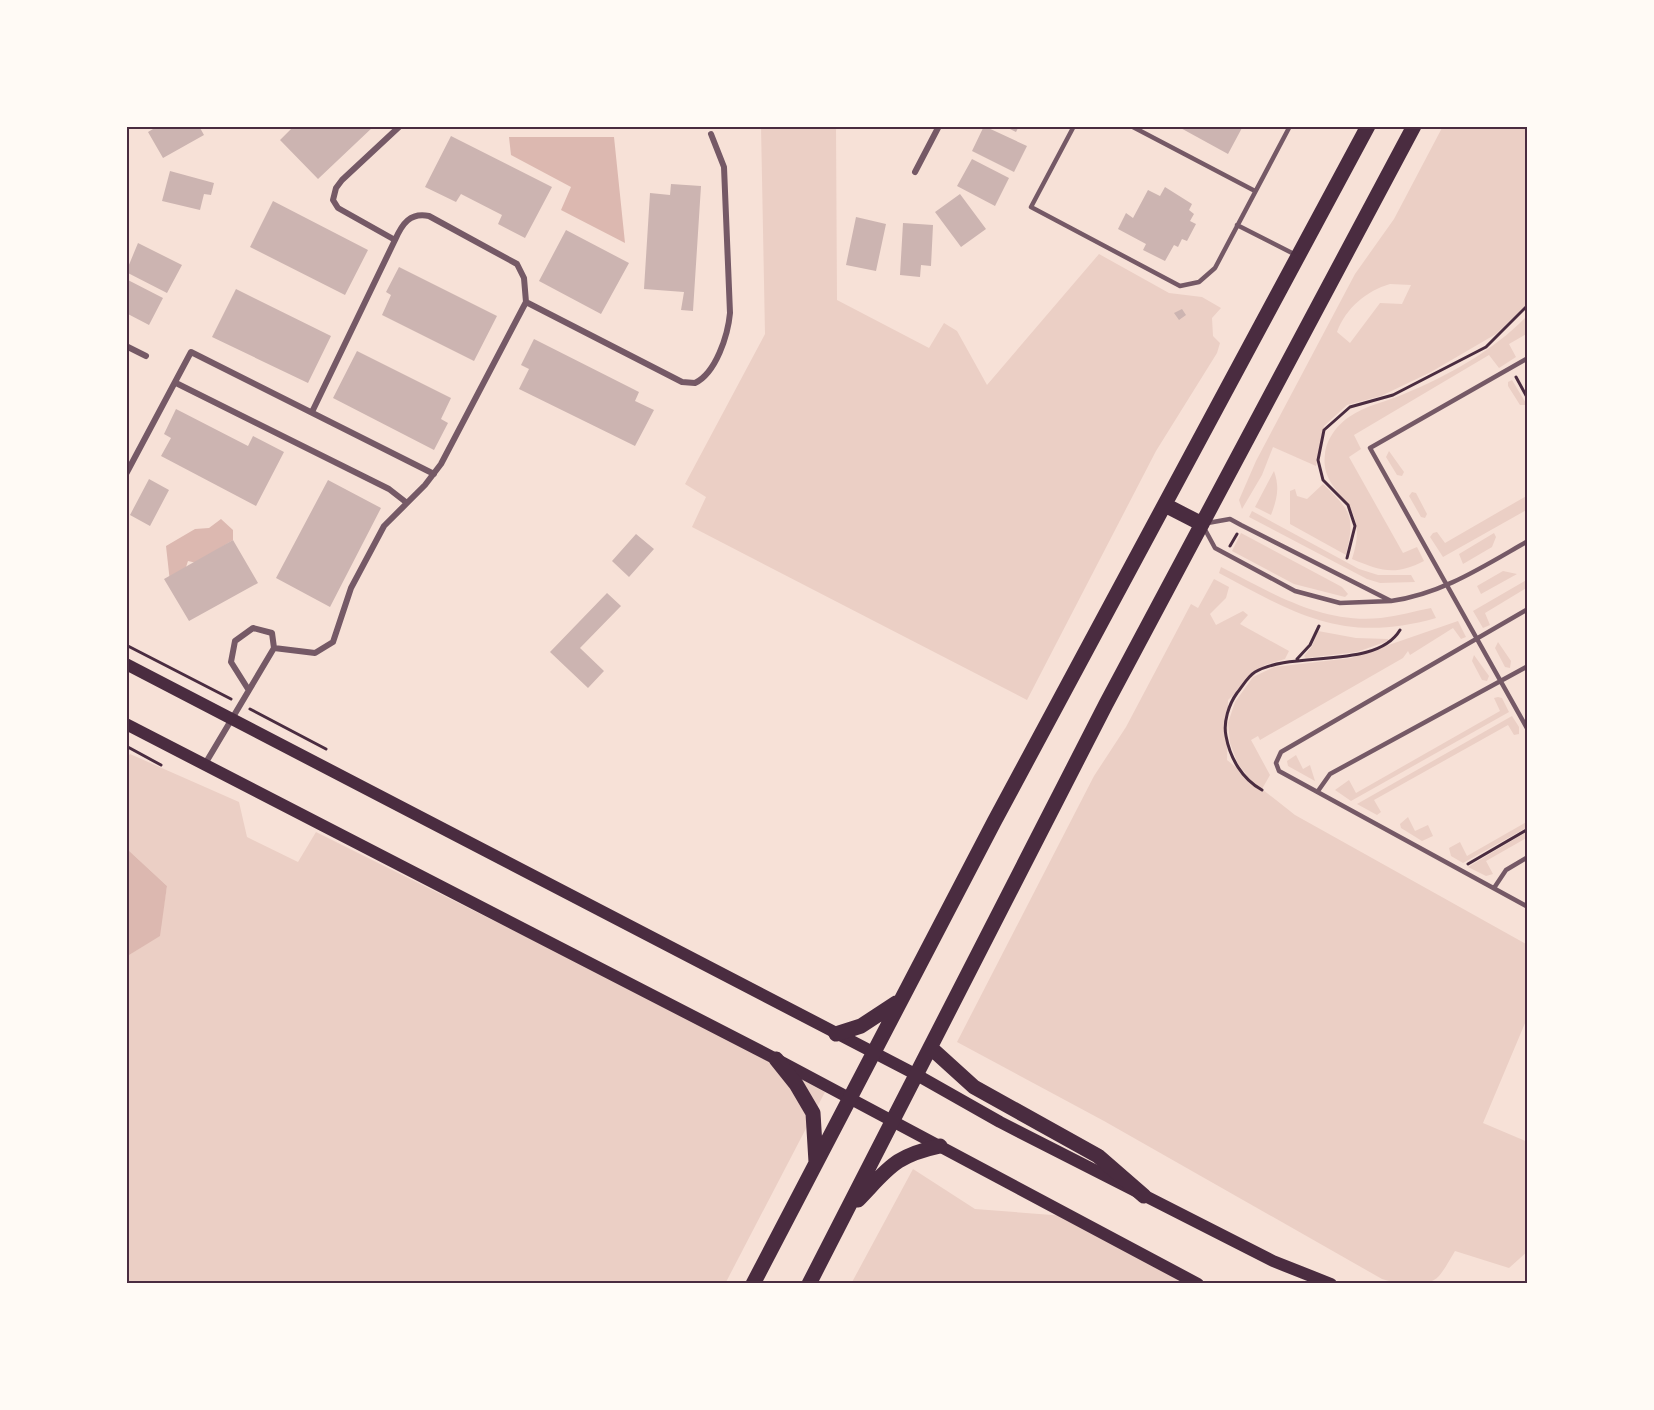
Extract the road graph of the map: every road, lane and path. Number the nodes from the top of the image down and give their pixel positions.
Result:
1 (400, 126) edge
2 (939, 126) edge
3 (1074, 126) edge
4 (1131, 126) edge
5 (1290, 126) edge
6 (1368, 126) edge
7 (1414, 126) edge
8 (711, 135) dead end
9 (915, 172) dead end
10 (1256, 191) junction
11 (1237, 225) junction
12 (395, 240) junction
13 (1298, 256) junction
14 (526, 302) junction
15 (1528, 305) edge
16 (126, 346) edge
17 (146, 356) dead end
18 (1528, 358) edge
19 (1516, 377) dead end
20 (176, 383) junction
21 (1528, 399) edge
22 (312, 412) junction
23 (126, 474) edge
24 (434, 474) junction
25 (406, 503) junction
26 (1166, 505) junction
27 (1202, 524) junction
28 (1238, 532) dead end
29 (1528, 541) edge
30 (1227, 550) dead end
31 (1347, 558) dead end
32 (1448, 586) junction
33 (1391, 601) junction
34 (1528, 609) edge
35 (1319, 626) dead end
36 (1400, 630) dead end
37 (1477, 638) junction
38 (126, 645) edge
39 (273, 648) junction
40 (1296, 660) junction
41 (126, 664) edge
42 (1528, 666) edge
43 (1501, 681) junction
44 (248, 689) junction
45 (239, 703) junction
46 (230, 718) junction
47 (126, 724) edge
48 (1528, 730) edge
49 (126, 746) edge
50 (326, 749) dead end
51 (205, 764) junction
52 (161, 765) dead end
53 (1262, 790) dead end
54 (1318, 791) junction
55 (1528, 829) edge
56 (1528, 857) edge
57 (1468, 864) dead end
58 (1494, 888) junction
59 (1528, 907) edge
60 (901, 1000) junction
61 (836, 1034) junction
62 (931, 1048) junction
63 (873, 1053) junction
64 (776, 1059) junction
65 (917, 1075) junction
66 (849, 1099) junction
67 (893, 1122) junction
68 (940, 1146) junction
69 (816, 1162) junction
70 (1144, 1196) junction
71 (846, 1213) junction
72 (753, 1284) edge
73 (808, 1284) edge
74 (1198, 1284) edge
75 (1331, 1284) edge

1 - 12 street
2 - 9 street
3 - 11 lane
4 - 10 lane
5 - 10 lane
6 - 13 main road
7 - 27 main road
8 - 14 street
10 - 11 lane
11 - 13 lane
12 - 14 street
12 - 22 street
13 - 26 main road
14 - 24 street
15 - 31 path
16 - 17 street
18 - 32 lane
19 - 21 path
20 - 22 street
20 - 23 street
20 - 25 street
22 - 24 street
24 - 25 street
25 - 39 street
26 - 27 main road
26 - 60 main road
27 - 33 lane
27 - 33 lane
27 - 62 main road
28 - 30 path
29 - 32 lane
32 - 33 lane
32 - 37 lane
34 - 37 lane
35 - 40 path
36 - 40 path
37 - 43 lane
37 - 54 lane
38 - 45 path
39 - 44 street
39 - 44 street
40 - 53 path
41 - 46 main road
42 - 43 lane
43 - 48 lane
43 - 54 lane
44 - 45 street
45 - 46 street
45 - 50 path
46 - 51 street
46 - 61 main road
47 - 51 main road
49 - 52 path
51 - 64 main road
54 - 58 lane
55 - 57 path
56 - 58 lane
58 - 59 lane
60 - 61 main road
60 - 63 main road
61 - 63 main road
62 - 65 main road
62 - 70 main road
63 - 65 main road
63 - 66 main road
64 - 66 main road
64 - 69 main road
65 - 67 main road
65 - 70 main road
66 - 67 main road
66 - 69 main road
67 - 68 main road
67 - 71 main road
68 - 71 main road
68 - 74 main road
69 - 72 main road
70 - 75 main road
71 - 73 main road

